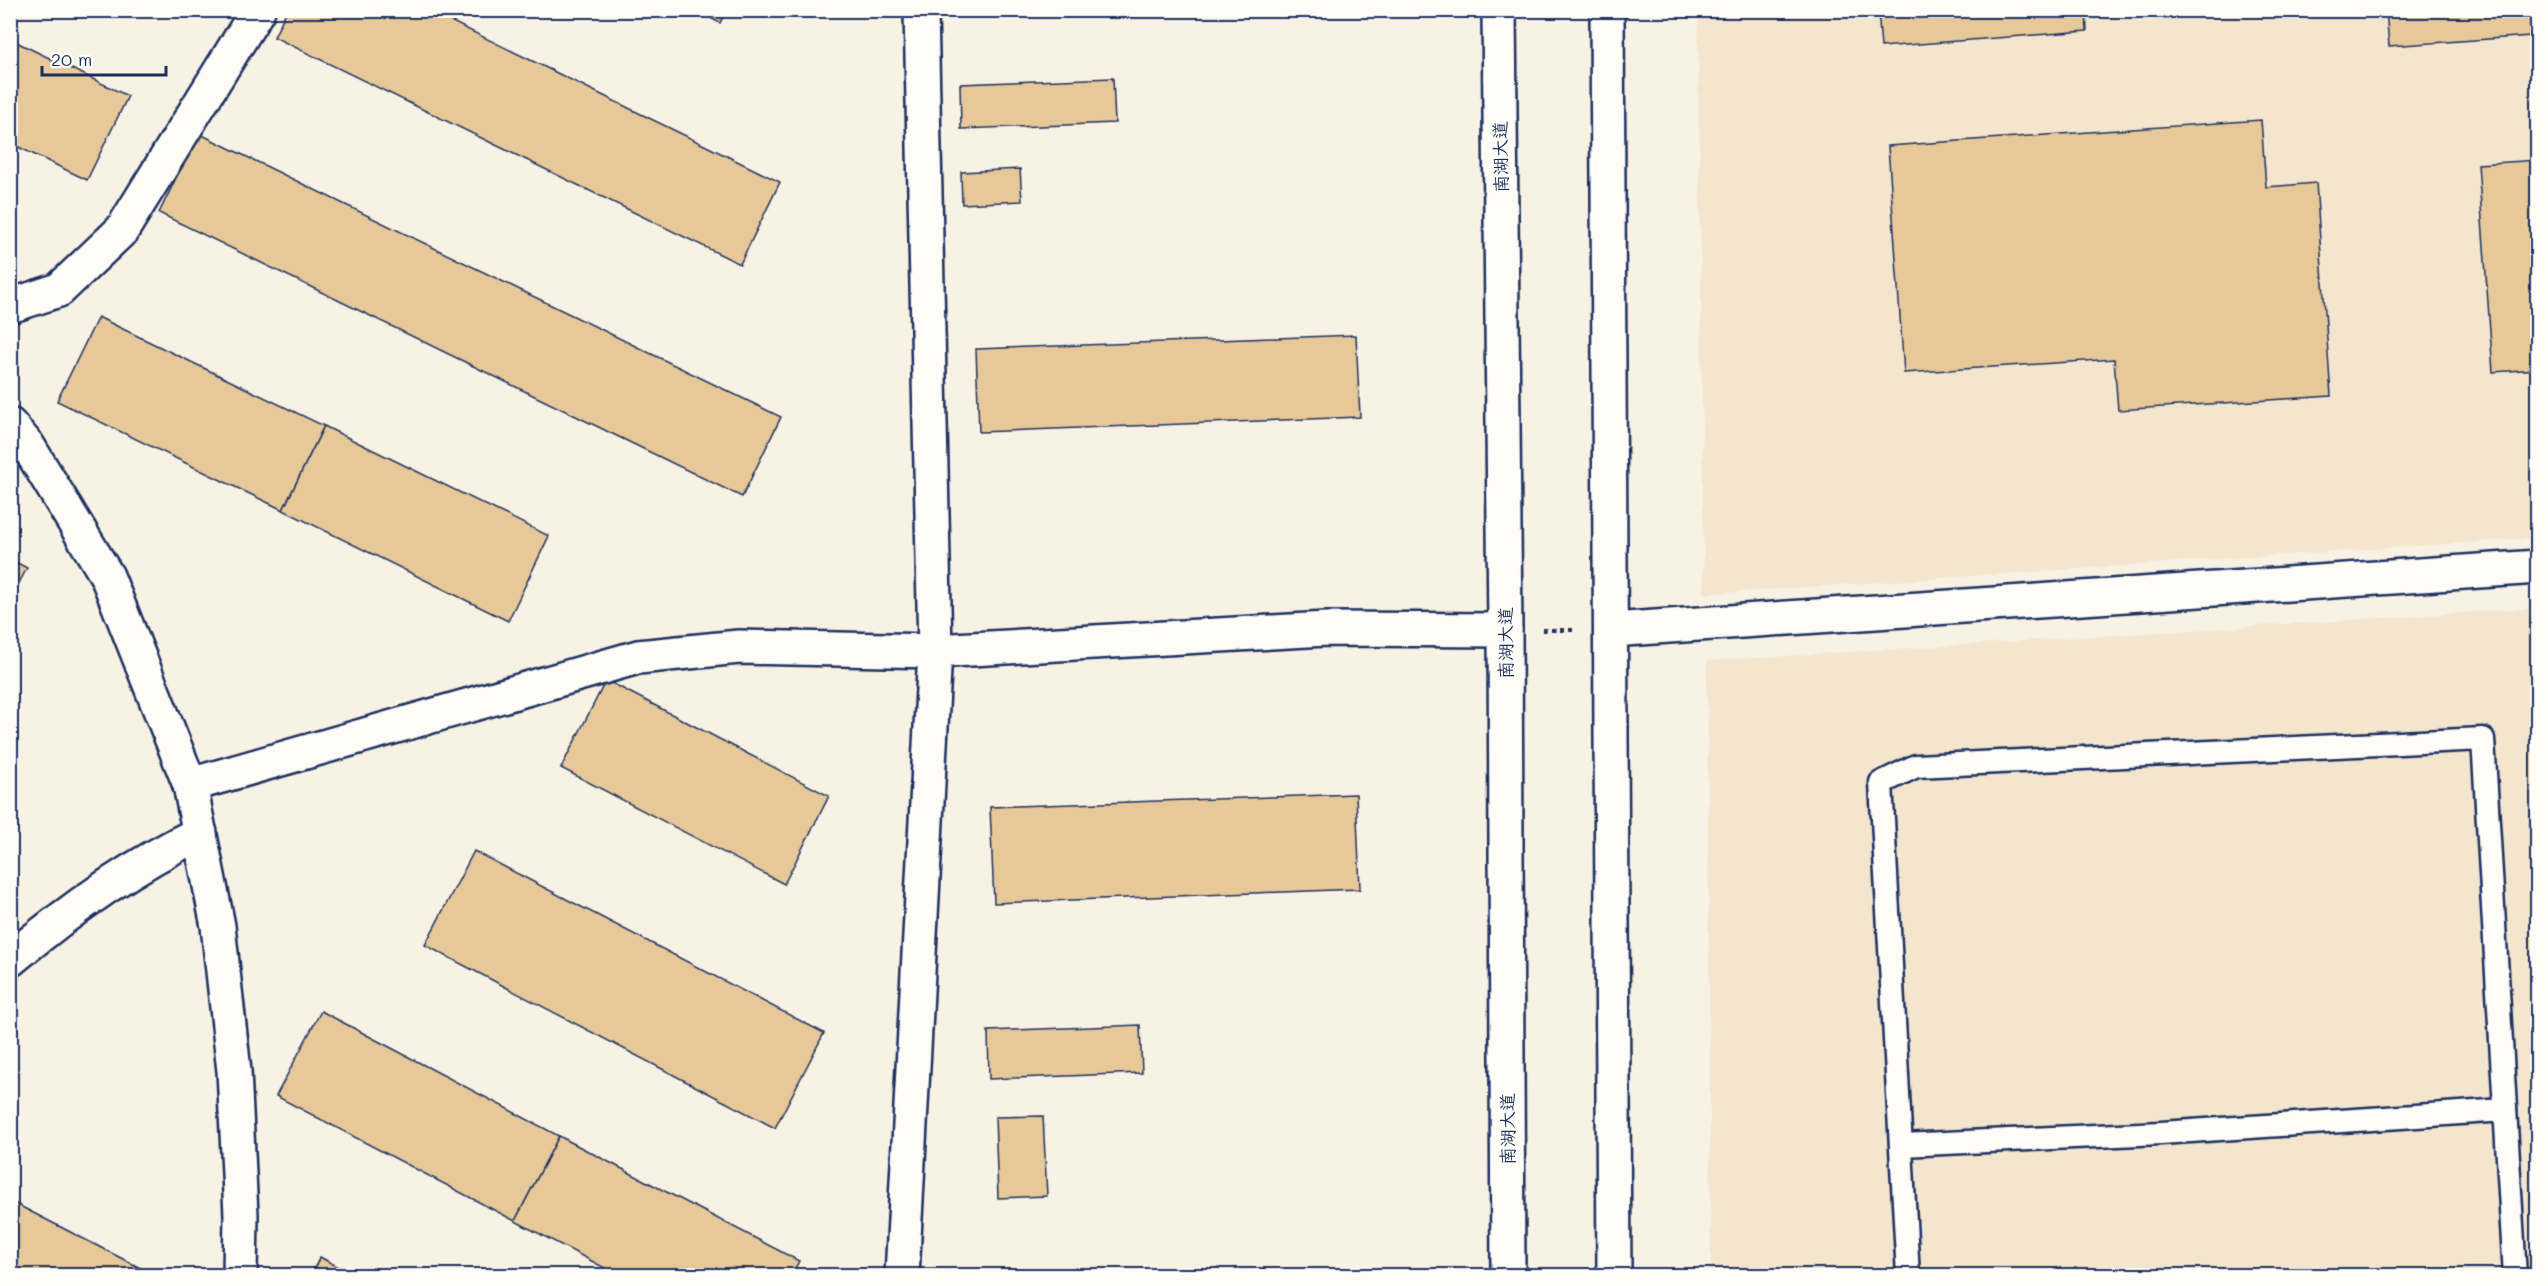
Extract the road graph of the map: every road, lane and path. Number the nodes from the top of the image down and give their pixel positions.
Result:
1 (258, 10) edge
2 (921, 10) edge
3 (1499, 10) edge
4 (1607, 10) edge
5 (10, 306) edge
6 (10, 425) edge
7 (2538, 567) edge
8 (1505, 630) junction
9 (1611, 630) junction
10 (934, 651) junction
11 (190, 785) junction
12 (200, 833) junction
13 (10, 960) edge
14 (2505, 1110) junction
15 (1902, 1145) junction
16 (240, 1275) edge
17 (902, 1275) edge
18 (1508, 1275) edge
19 (1614, 1275) edge
20 (1908, 1275) edge
21 (2515, 1275) edge

1 - 5 street
2 - 10 street
3 - 8 street, 南湖大道
4 - 9 street
6 - 11 street
7 - 9 street
8 - 9 path
8 - 10 street
8 - 18 street, 南湖大道
9 - 19 street
10 - 11 street
10 - 17 street
11 - 12 street
12 - 13 street
12 - 16 street
14 - 15 lane
14 - 15 lane
14 - 21 lane
15 - 20 lane

